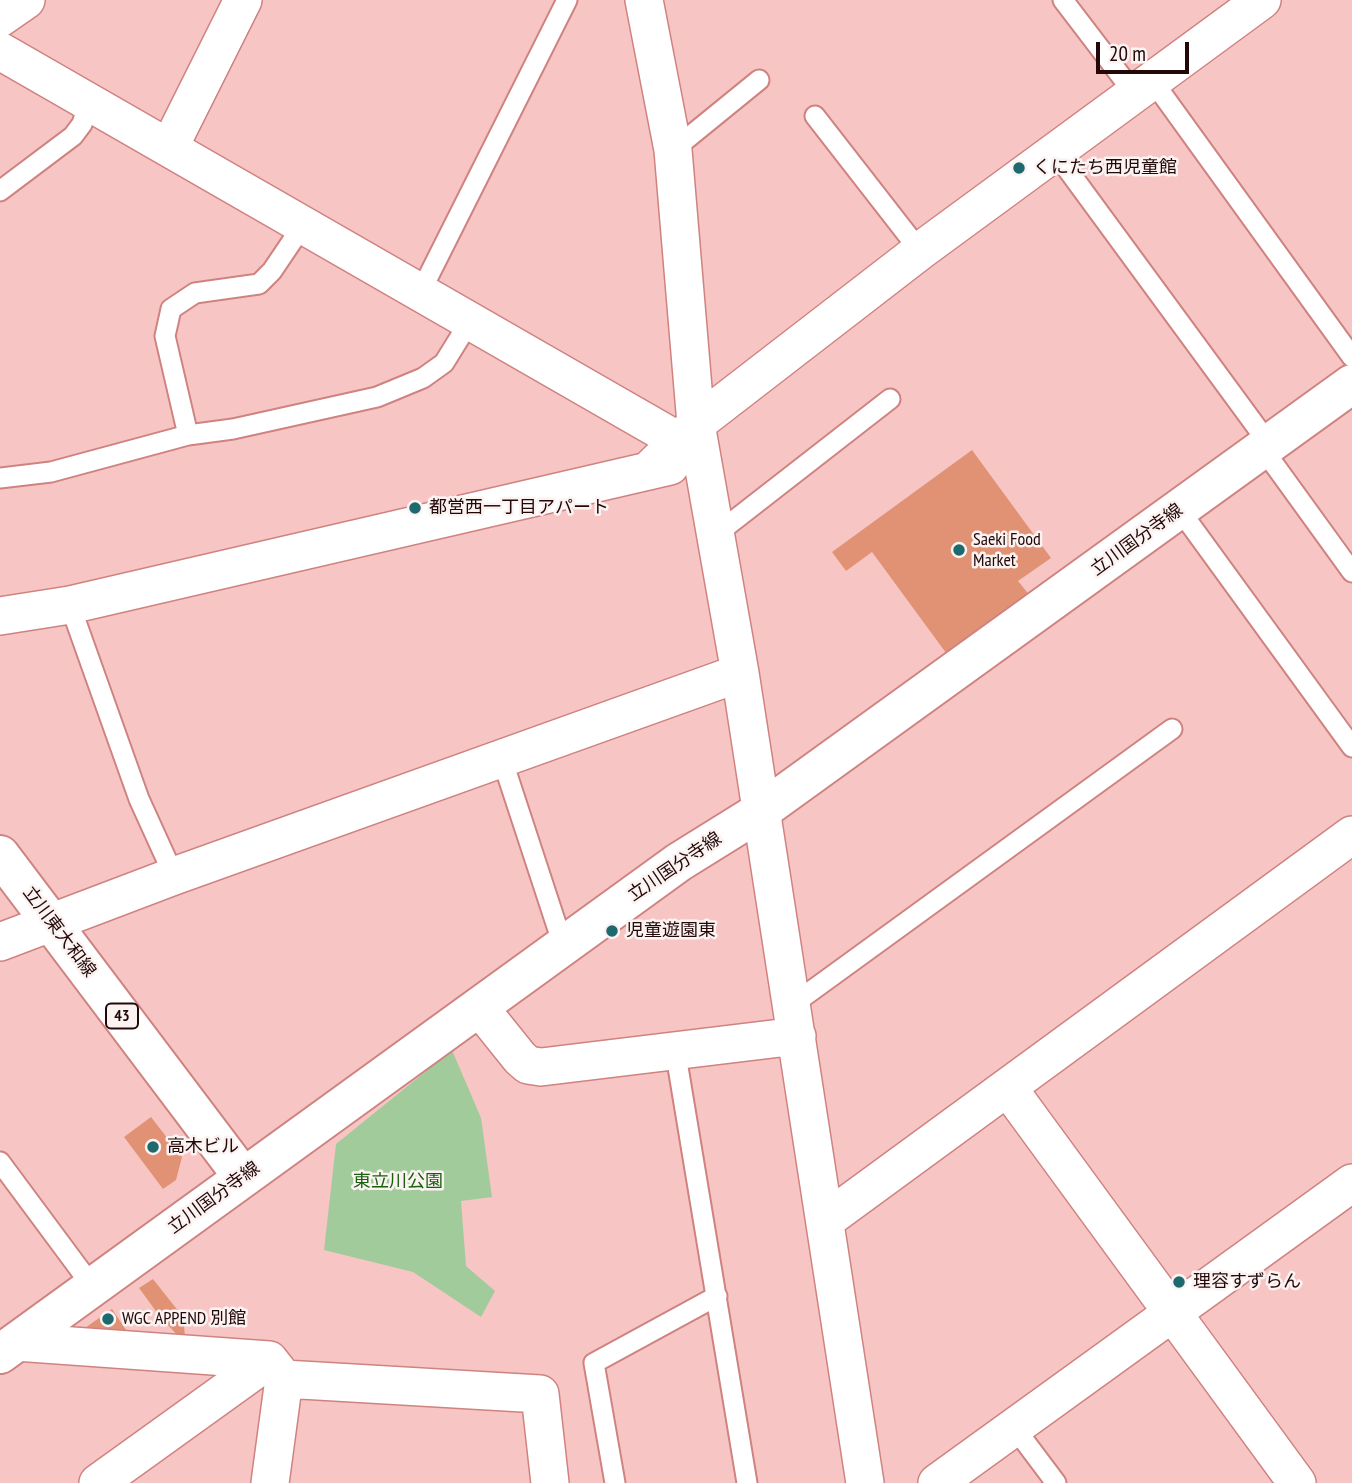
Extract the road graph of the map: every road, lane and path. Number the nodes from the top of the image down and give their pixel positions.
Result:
1 (26, 0) edge
2 (243, 0) edge
3 (567, 0) edge
4 (1063, 0) edge
5 (1262, 0) edge
6 (648, 2) edge
7 (0, 18) edge
8 (0, 51) edge
9 (759, 80) dead end
10 (1143, 86) junction
11 (89, 102) junction
12 (815, 116) dead end
13 (169, 148) junction
14 (673, 150) junction
15 (1054, 151) junction
16 (0, 191) edge
17 (303, 225) junction
18 (920, 251) junction
19 (420, 293) junction
20 (470, 321) junction
21 (1352, 357) edge
22 (1352, 384) edge
23 (890, 399) dead end
24 (188, 435) junction
25 (692, 441) junction
26 (1266, 447) junction
27 (0, 478) edge
28 (1180, 509) junction
29 (714, 536) junction
30 (1352, 572) edge
31 (70, 606) junction
32 (0, 616) edge
33 (740, 673) junction
34 (1171, 729) dead end
35 (1352, 747) edge
36 (502, 759) junction
37 (761, 811) junction
38 (1352, 835) edge
39 (0, 855) edge
40 (174, 876) junction
41 (51, 922) junction
42 (0, 942) edge
43 (563, 945) junction
44 (479, 1007) junction
45 (795, 1021) junction
46 (674, 1049) junction
47 (1008, 1088) junction
48 (0, 1162) edge
49 (243, 1177) junction
50 (1352, 1183) edge
51 (826, 1220) junction
52 (92, 1286) junction
53 (717, 1296) junction
54 (1173, 1314) junction
55 (8, 1348) edge
56 (276, 1370) junction
57 (1014, 1427) junction
58 (98, 1483) edge
59 (270, 1483) edge
60 (550, 1483) edge
61 (615, 1483) edge
62 (747, 1483) edge
63 (865, 1483) edge
64 (937, 1483) edge
65 (1056, 1483) edge
66 (1297, 1483) edge

1 - 7 street
2 - 13 street
3 - 19 lane
4 - 10 lane
5 - 10 street
6 - 14 street
8 - 11 street
9 - 14 lane
10 - 15 street
10 - 21 lane
11 - 13 street
11 - 16 lane
12 - 18 lane
13 - 17 street
14 - 25 street
15 - 18 street
15 - 26 lane
17 - 19 street
17 - 24 lane
18 - 25 street
19 - 20 street
20 - 24 lane
20 - 25 street
22 - 26 main road, 立川国分寺線
23 - 29 lane
24 - 27 lane
25 - 29 street
25 - 31 street
26 - 28 main road, 立川国分寺線
26 - 30 lane
28 - 35 lane
28 - 37 main road, 立川国分寺線
29 - 33 street
31 - 32 street
31 - 40 lane
33 - 36 street
33 - 37 street
34 - 45 lane
36 - 40 street
36 - 43 lane
37 - 43 main road, 立川国分寺線
37 - 45 street
38 - 47 street
39 - 41 main road, 立川東大和線 / 43
40 - 41 street
41 - 42 street
41 - 49 main road, 立川東大和線 / 43
43 - 44 main road, 立川国分寺線
44 - 46 street
44 - 49 main road, 立川国分寺線
45 - 46 street
45 - 51 street
46 - 53 lane
47 - 51 street
47 - 54 street
48 - 52 lane
49 - 52 main road, 立川国分寺線
50 - 54 street
51 - 63 street
52 - 55 main road, 立川国分寺線
53 - 61 lane
53 - 62 lane
54 - 57 street
54 - 66 street
55 - 56 street
56 - 58 street
56 - 59 street
56 - 60 street
57 - 64 street
57 - 65 lane

